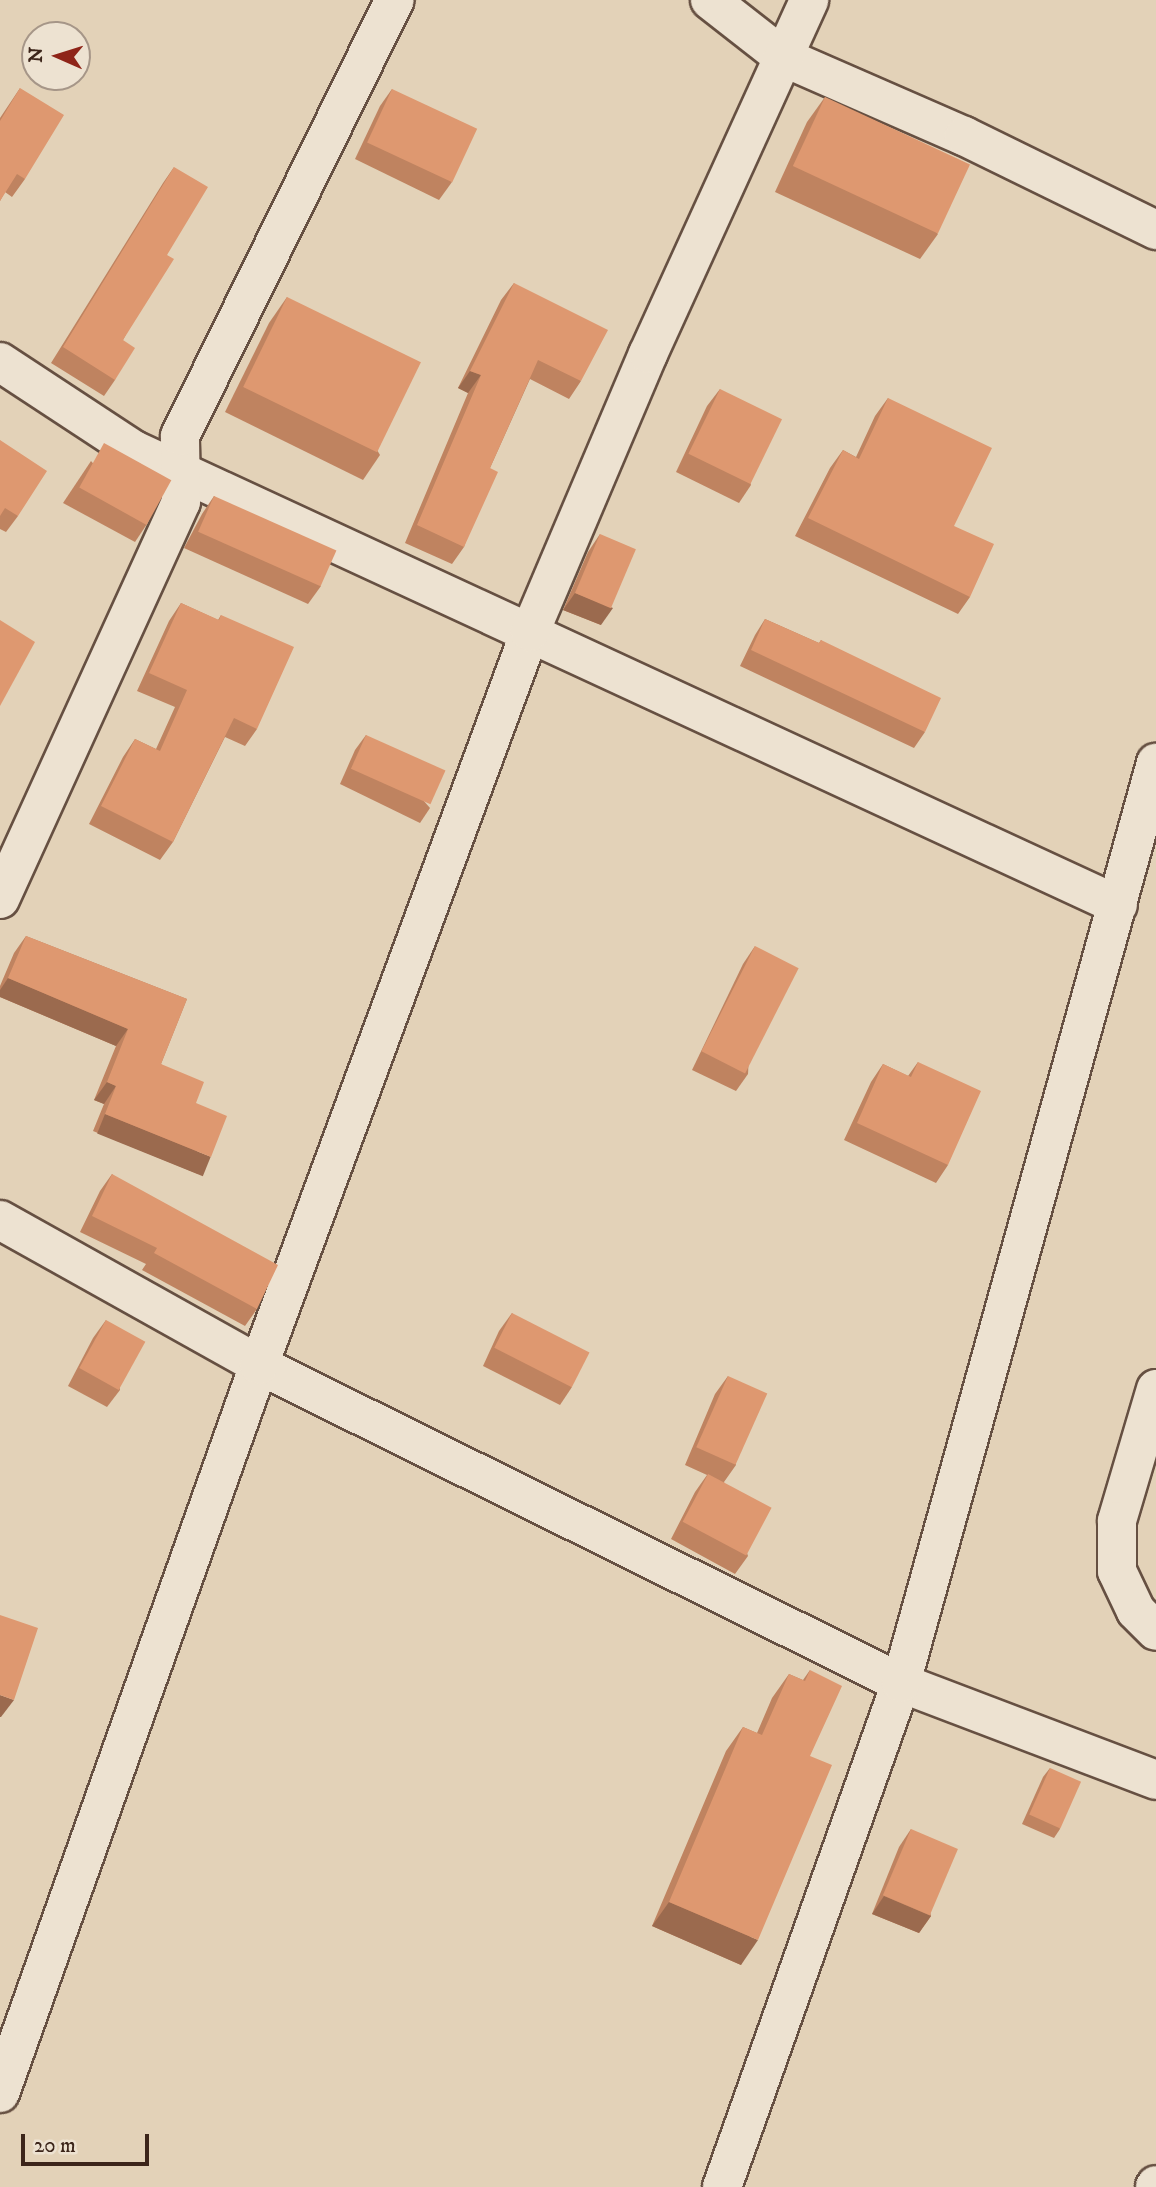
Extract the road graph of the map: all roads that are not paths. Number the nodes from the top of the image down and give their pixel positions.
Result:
1 (395, 0) edge
2 (710, 0) edge
3 (809, 0) edge
4 (783, 57) junction
5 (1156, 230) edge
6 (0, 362) edge
7 (180, 470) junction
8 (530, 632) junction
9 (1156, 763) edge
10 (9, 855) edge
11 (0, 899) edge
12 (1118, 905) junction
13 (0, 1220) edge
14 (259, 1365) junction
15 (1156, 1389) edge
16 (1156, 1631) edge
17 (901, 1683) junction
18 (1156, 1780) edge
19 (0, 2093) edge
20 (722, 2187) edge

1 - 7 street
2 - 4 street
3 - 4 street
4 - 5 street
4 - 8 street
6 - 7 street
7 - 8 street
7 - 10 street
8 - 12 street
8 - 14 street
9 - 12 street
10 - 11 street
12 - 17 street
13 - 14 street
14 - 17 street
14 - 19 street
15 - 16 street
17 - 18 street
17 - 20 street

